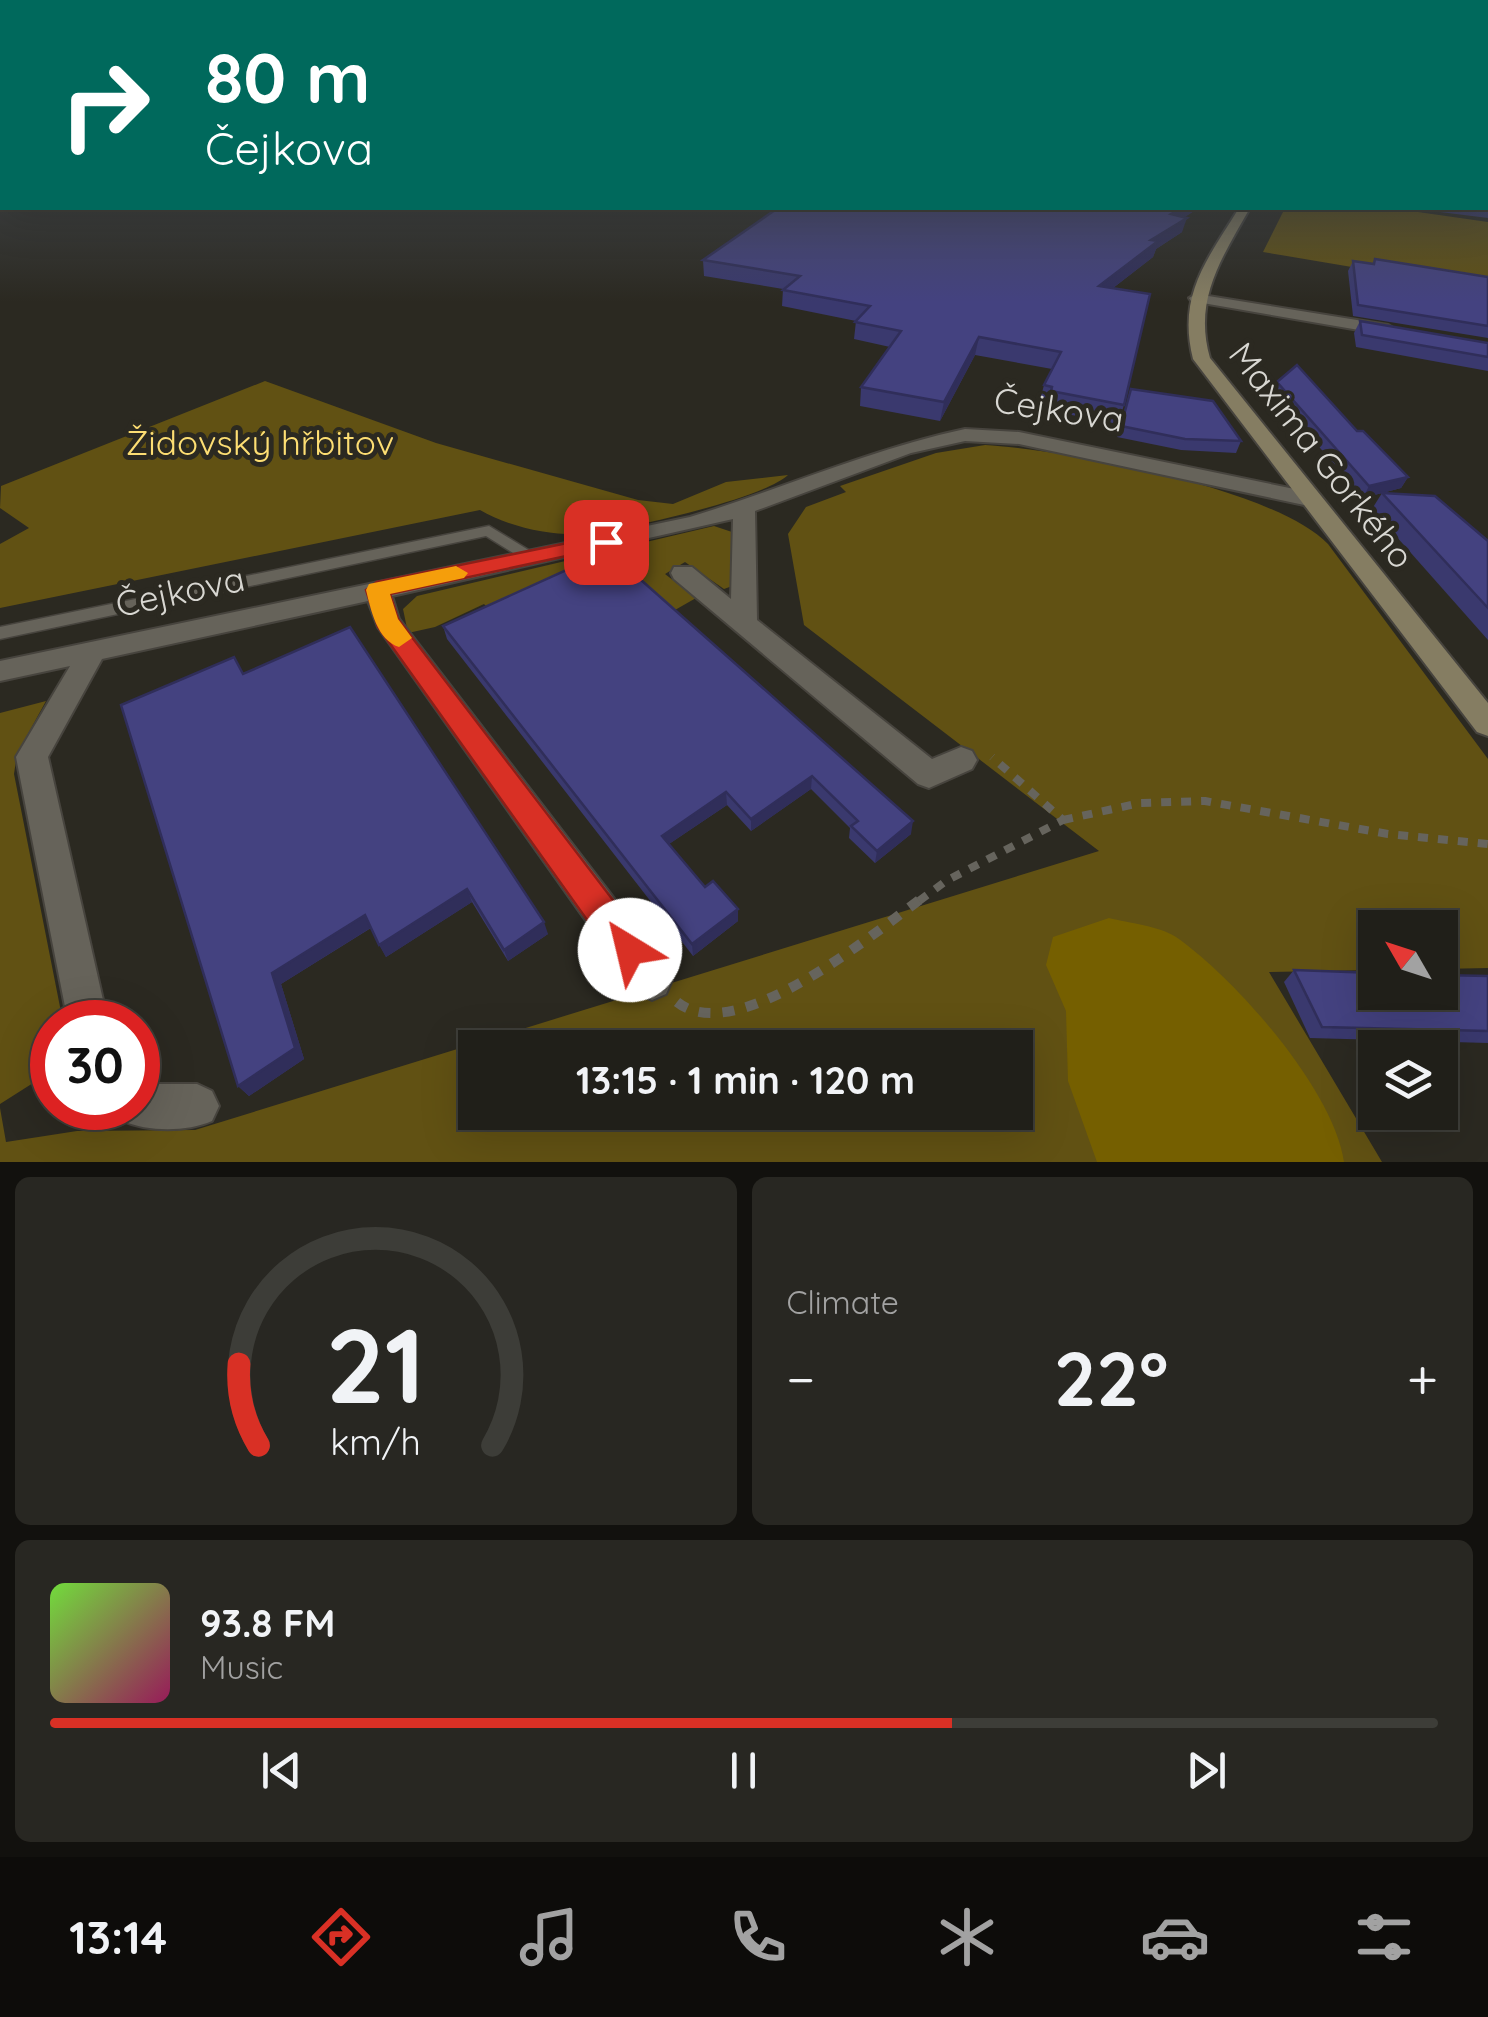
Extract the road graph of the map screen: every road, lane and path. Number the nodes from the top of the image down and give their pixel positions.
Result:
1 (1243, 210) edge
2 (1196, 298) junction
3 (1410, 334) edge
4 (1310, 499) junction
5 (744, 509) junction
6 (532, 557) junction
7 (683, 574) dead end
8 (377, 590) junction
9 (744, 623) junction
10 (0, 633) edge
11 (93, 651) junction
12 (0, 671) edge
13 (1488, 724) edge
14 (961, 760) joint
15 (1063, 820) junction
16 (1488, 844) edge
17 (652, 980) joint
18 (83, 1000) edge
19 (160, 1106) edge
20 (196, 1106) dead end

1 - 2 street, Maxima Gorkého
2 - 3 street
2 - 4 street, Maxima Gorkého
4 - 5 street, Čejkova
4 - 13 street, Maxima Gorkého
5 - 6 street, Čejkova
5 - 9 street
6 - 8 street, Čejkova
6 - 10 lane
7 - 9 street
8 - 11 street, Čejkova
8 - 17 street
9 - 14 street
11 - 12 street, Čejkova
11 - 18 street
14 - 15 path
15 - 16 path
15 - 17 path
19 - 20 street

